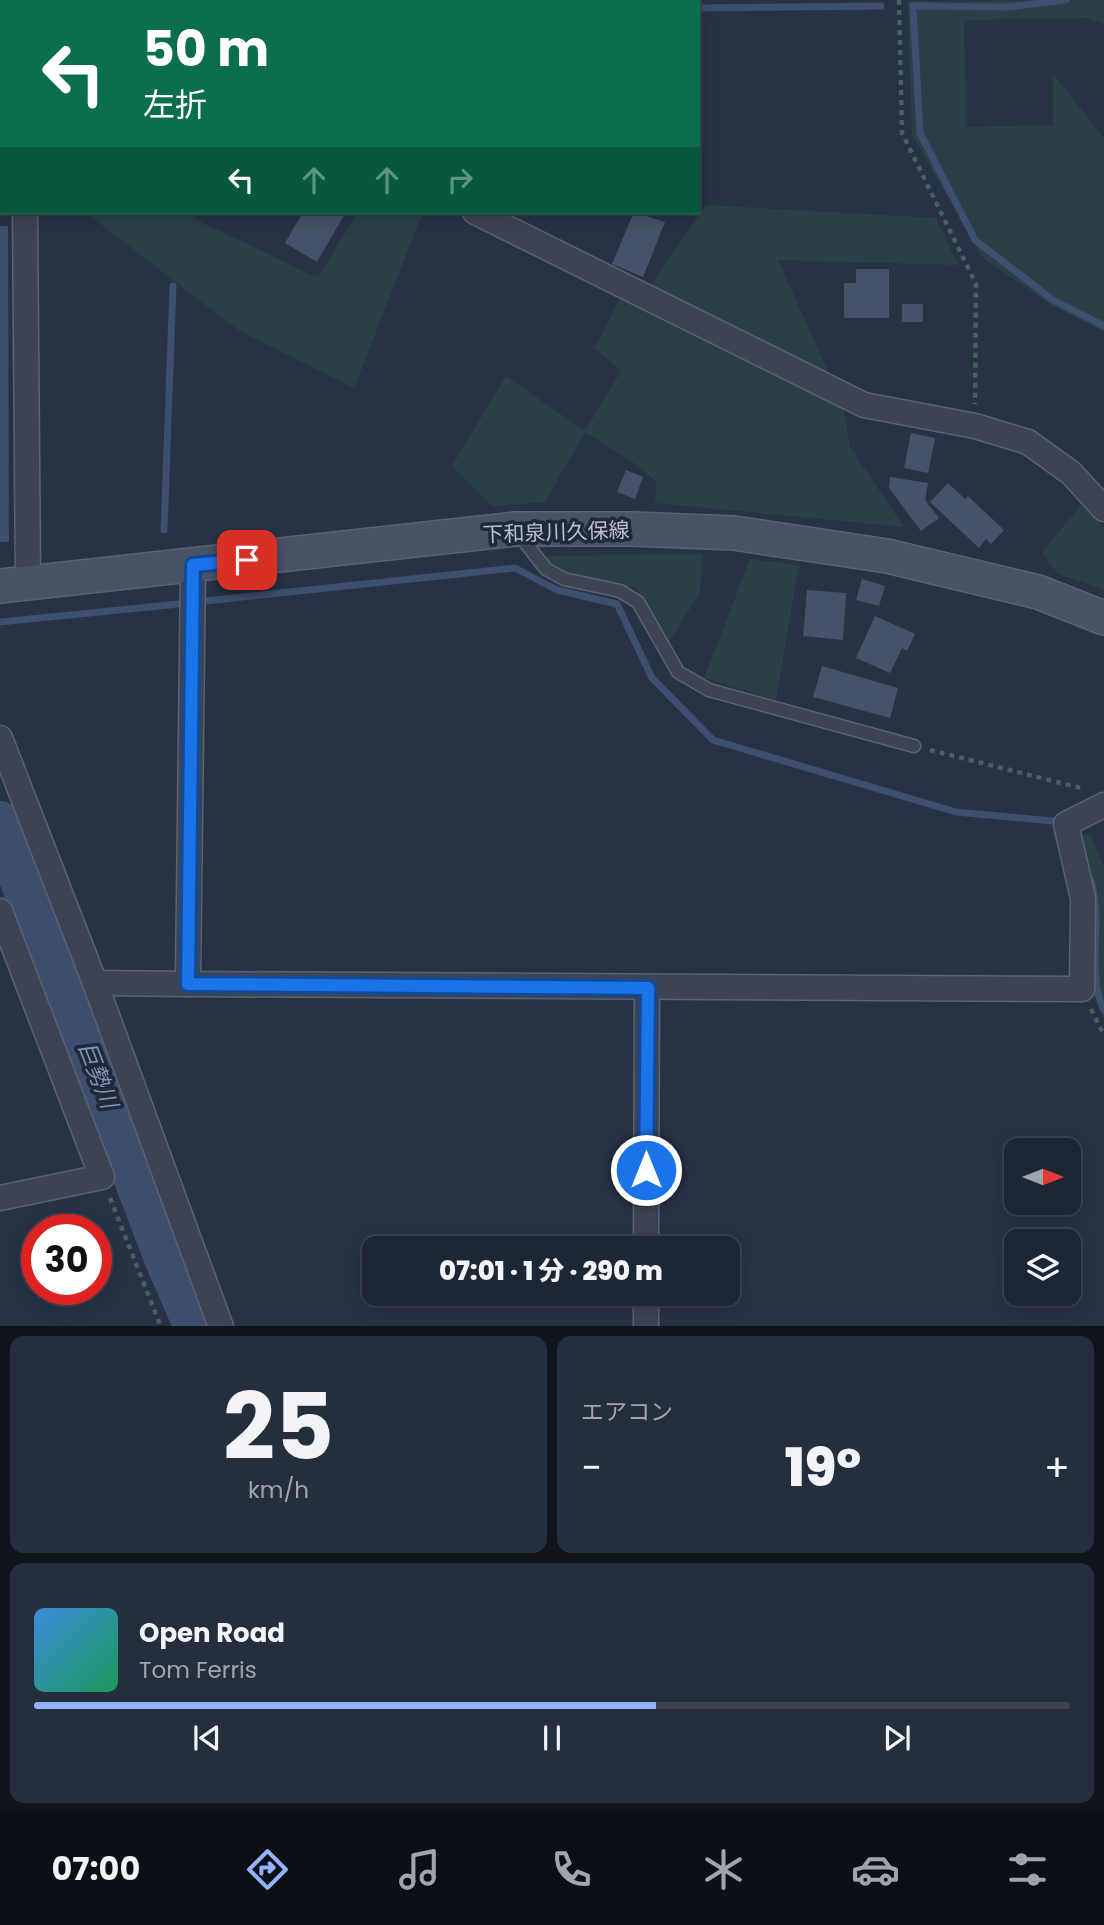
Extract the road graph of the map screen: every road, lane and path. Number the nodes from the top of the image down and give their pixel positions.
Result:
1 (899, 0) edge
2 (25, 214) edge
3 (479, 214) edge
4 (975, 426) junction
5 (1104, 509) edge
6 (515, 529) junction
7 (193, 565) junction
8 (14, 585) edge
9 (1104, 618) edge
10 (0, 738) edge
11 (914, 746) joint
12 (1099, 798) edge
13 (0, 911) edge
14 (95, 983) junction
15 (188, 984) junction
16 (648, 988) junction
17 (102, 1177) junction
18 (0, 1198) edge
19 (646, 1236) edge
20 (646, 1306) edge
21 (161, 1326) edge
22 (221, 1326) edge
23 (646, 1326) edge

1 - 4 path
2 - 8 street
3 - 4 street
4 - 5 street
6 - 7 street, 下和泉川久保線
6 - 9 street, 下和泉川久保線
6 - 11 lane
7 - 8 street, 下和泉川久保線
7 - 15 street
10 - 14 street
11 - 12 path
12 - 16 street
13 - 17 street
14 - 15 street
14 - 22 street
15 - 16 street
16 - 19 street
17 - 18 street
17 - 21 path
20 - 23 street

